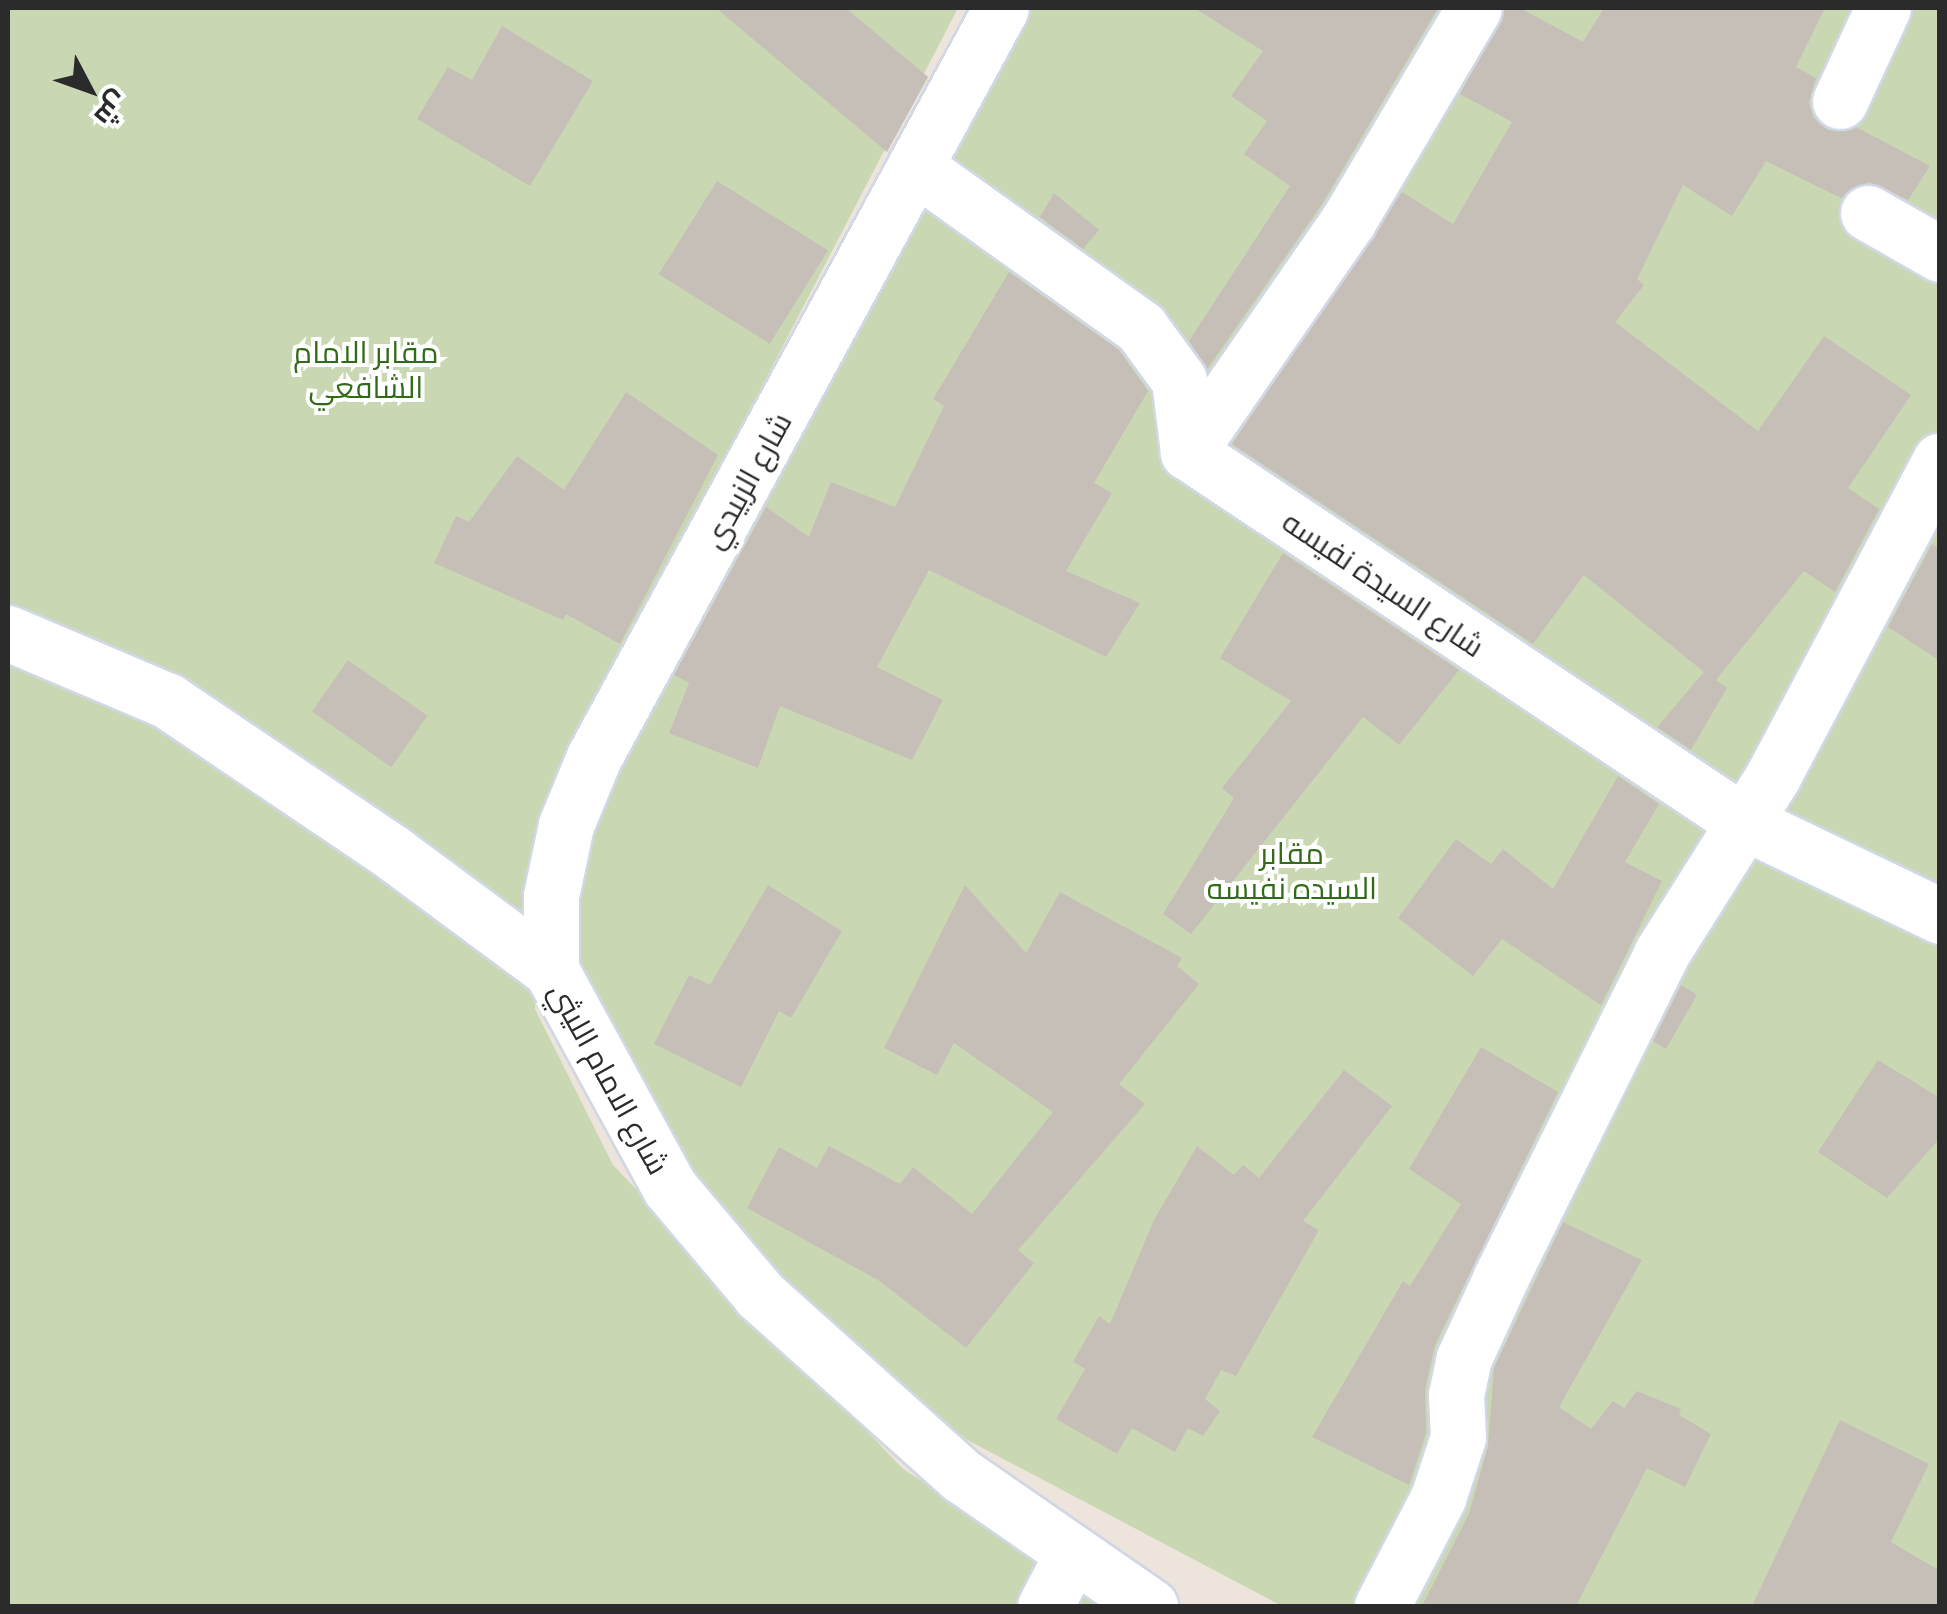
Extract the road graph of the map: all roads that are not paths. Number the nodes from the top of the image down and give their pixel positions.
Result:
1 (1001, 8) edge
2 (1474, 8) edge
3 (1884, 8) edge
4 (1840, 101) dead end
5 (917, 168) junction
6 (1868, 212) dead end
7 (1940, 254) edge
8 (1188, 452) junction
9 (1940, 461) edge
10 (8, 633) edge
11 (1742, 821) junction
12 (1940, 916) edge
13 (551, 970) junction
14 (1072, 1555) junction
15 (1044, 1606) edge
16 (1150, 1606) edge
17 (1382, 1606) edge

1 - 5 street, شارع الزبيدي
2 - 8 street
3 - 4 street
5 - 8 street
5 - 13 street, شارع الزبيدي
6 - 7 street
8 - 11 street, شارع السيدة نفيسه
9 - 11 street
10 - 13 street, شارع الامام الليثي
11 - 12 street, شارع السيدة نفيسه
11 - 17 street
13 - 14 street, شارع الامام الليثي
14 - 15 street
14 - 16 street, شارع الامام الليثي

